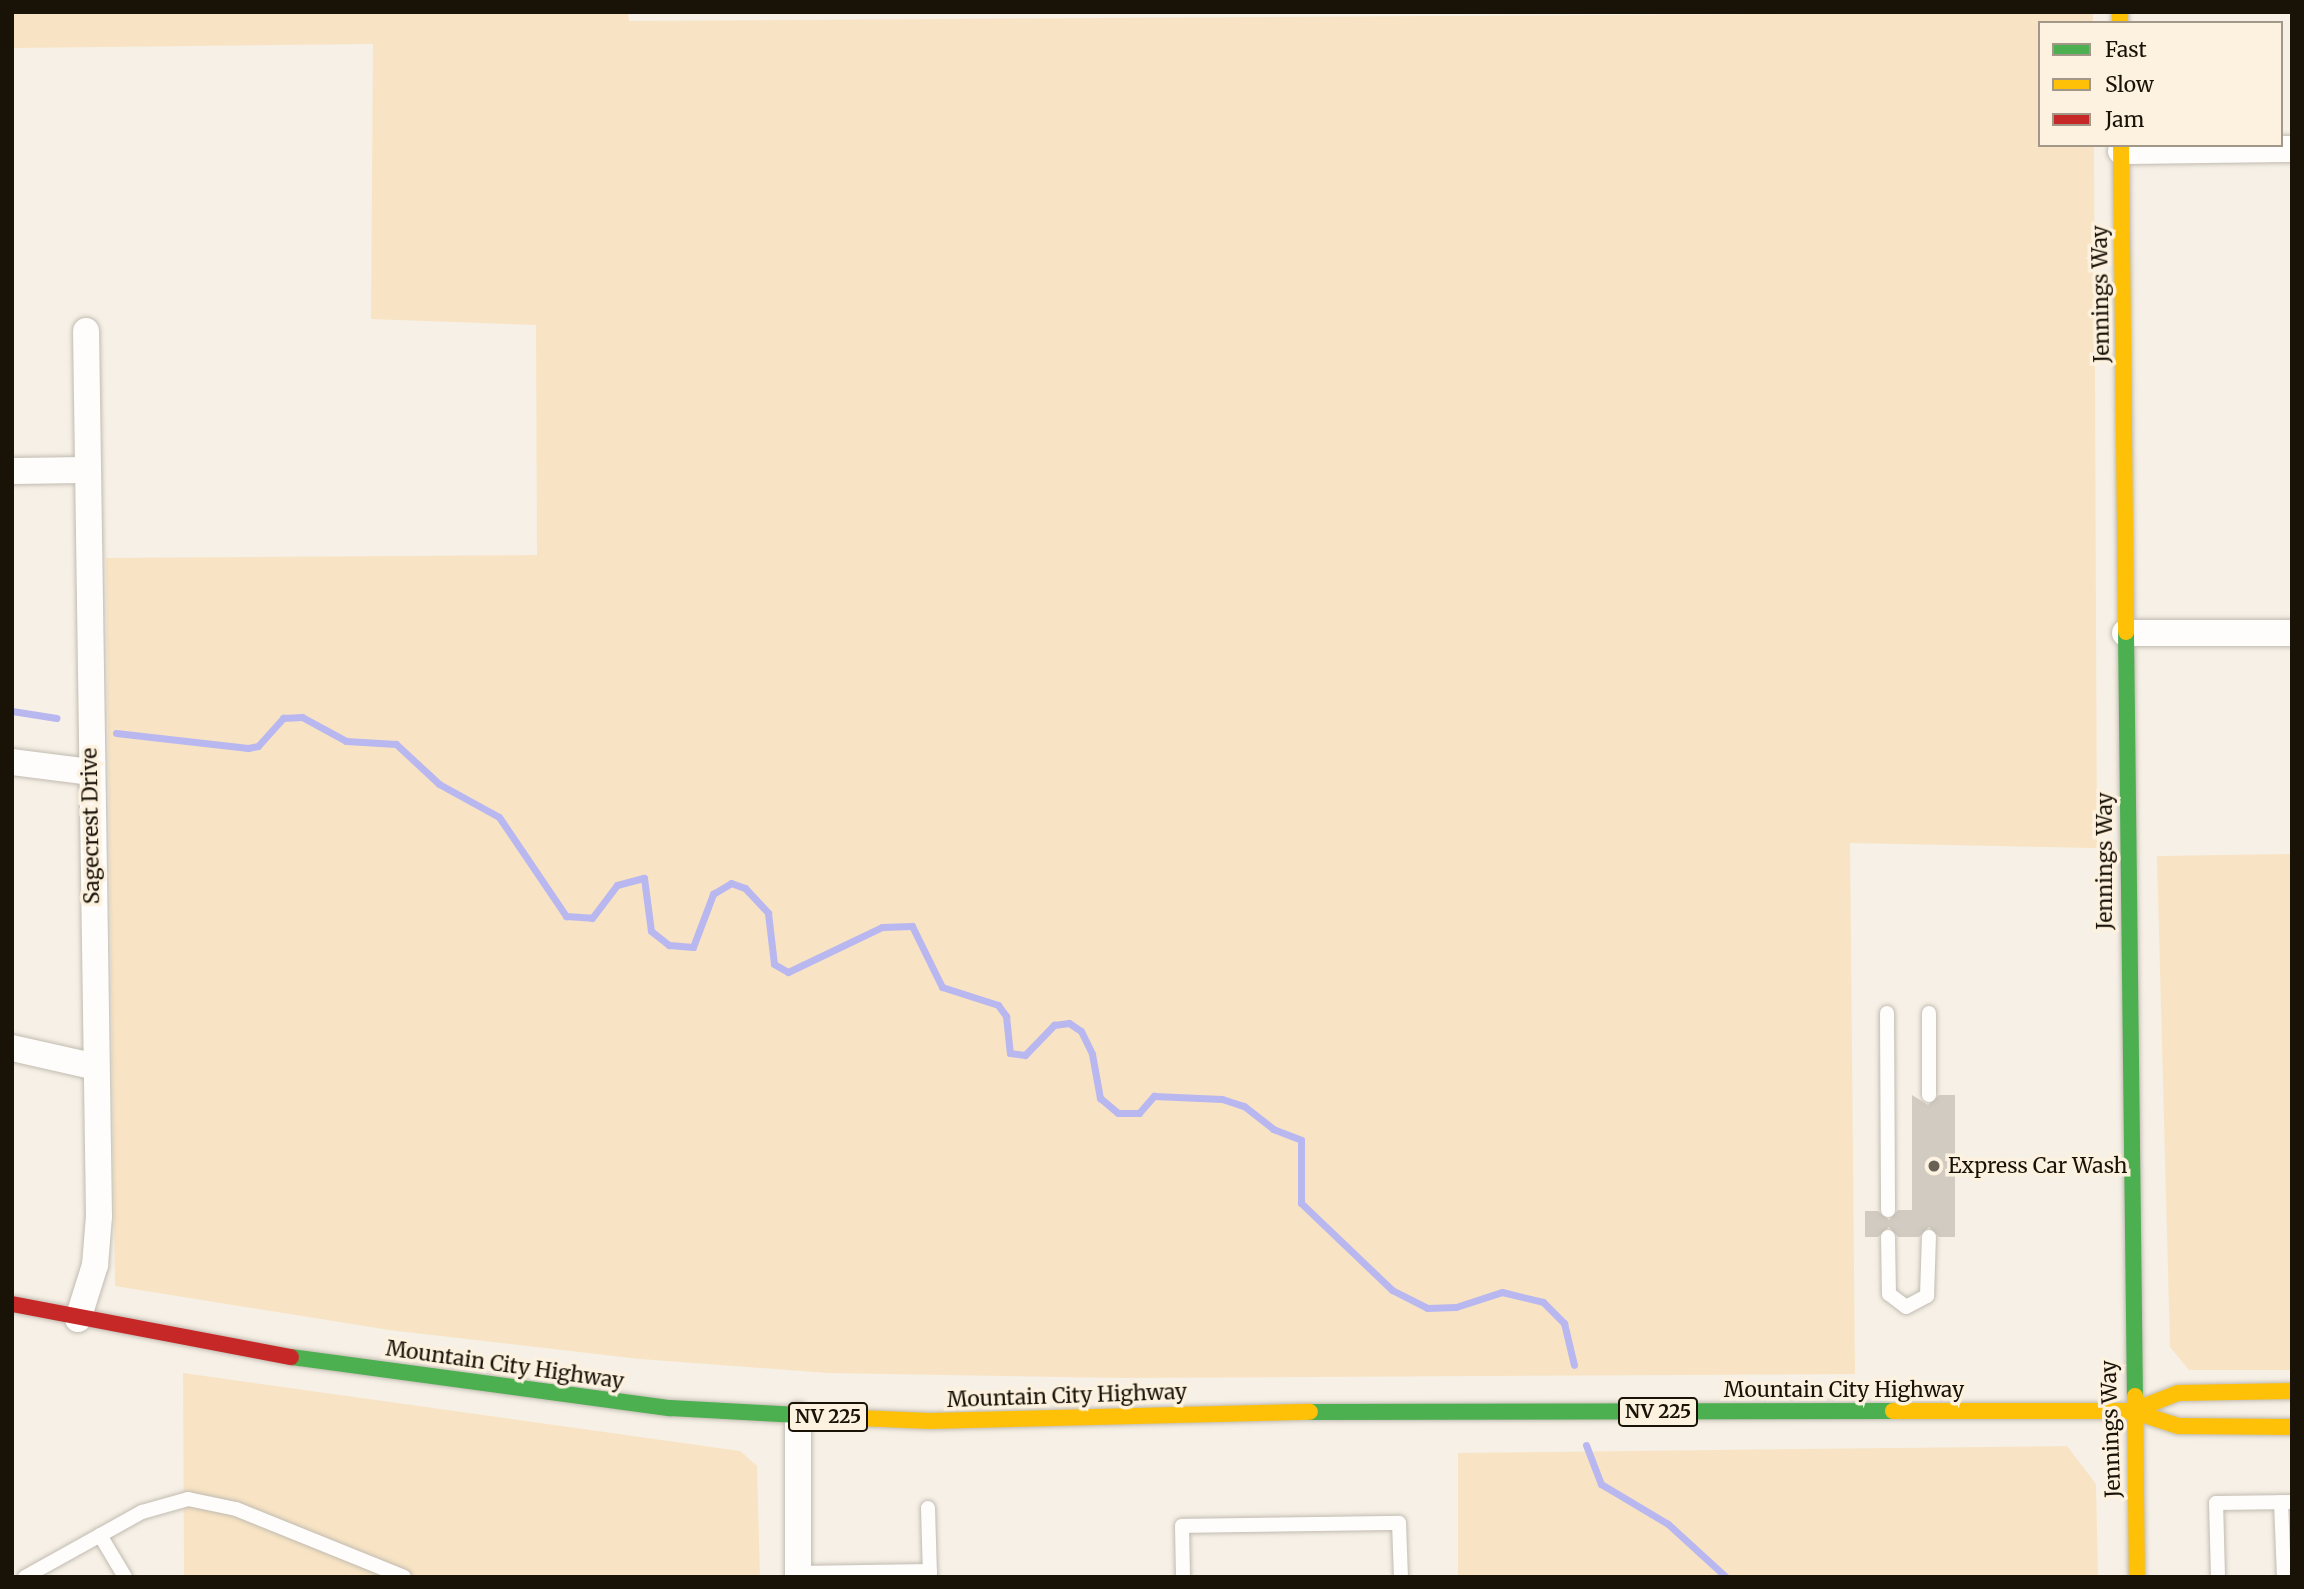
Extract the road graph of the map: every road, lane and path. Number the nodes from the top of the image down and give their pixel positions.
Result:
1 (2121, 148) edge
2 (2292, 149) edge
3 (86, 331) dead end
4 (87, 470) junction
5 (12, 471) edge
6 (2125, 632) junction
7 (2292, 632) edge
8 (12, 762) edge
9 (90, 772) junction
10 (1887, 1013) dead end
11 (1929, 1013) dead end
12 (12, 1048) edge
13 (96, 1067) junction
14 (1929, 1095) dead end
15 (1888, 1210) dead end
16 (1888, 1237) dead end
17 (1929, 1237) dead end
18 (12, 1304) edge
19 (78, 1319) junction
20 (2292, 1391) edge
21 (2132, 1411) junction
22 (798, 1415) junction
23 (2292, 1427) edge
24 (2286, 1502) edge
25 (928, 1508) dead end
26 (100, 1535) junction
27 (930, 1574) edge
28 (798, 1575) edge
29 (25, 1577) edge
30 (125, 1577) edge
31 (404, 1577) edge
32 (1183, 1577) edge
33 (1401, 1577) edge
34 (2137, 1577) edge
35 (2218, 1577) edge
36 (2284, 1577) edge

1 - 2 street
1 - 6 main road, Jennings Way
3 - 4 street, Sagecrest Drive
4 - 5 street
4 - 9 street, Sagecrest Drive
6 - 7 street
6 - 21 main road, Jennings Way
8 - 9 street
9 - 13 street, Sagecrest Drive
10 - 15 lane
11 - 14 lane
12 - 13 street
13 - 19 street, Sagecrest Drive
16 - 17 lane
18 - 19 main road, Mountain City Highway / NV 225
19 - 22 main road, Mountain City Highway / NV 225
20 - 21 main road, Mountain City Highway / NV 225
21 - 22 main road, Mountain City Highway / NV 225
21 - 23 main road, Mountain City Highway / NV 225
21 - 34 main road, Jennings Way
22 - 28 street
24 - 35 lane
24 - 36 lane
25 - 27 lane
26 - 29 lane
26 - 30 lane
26 - 31 lane
27 - 28 lane
32 - 33 lane

